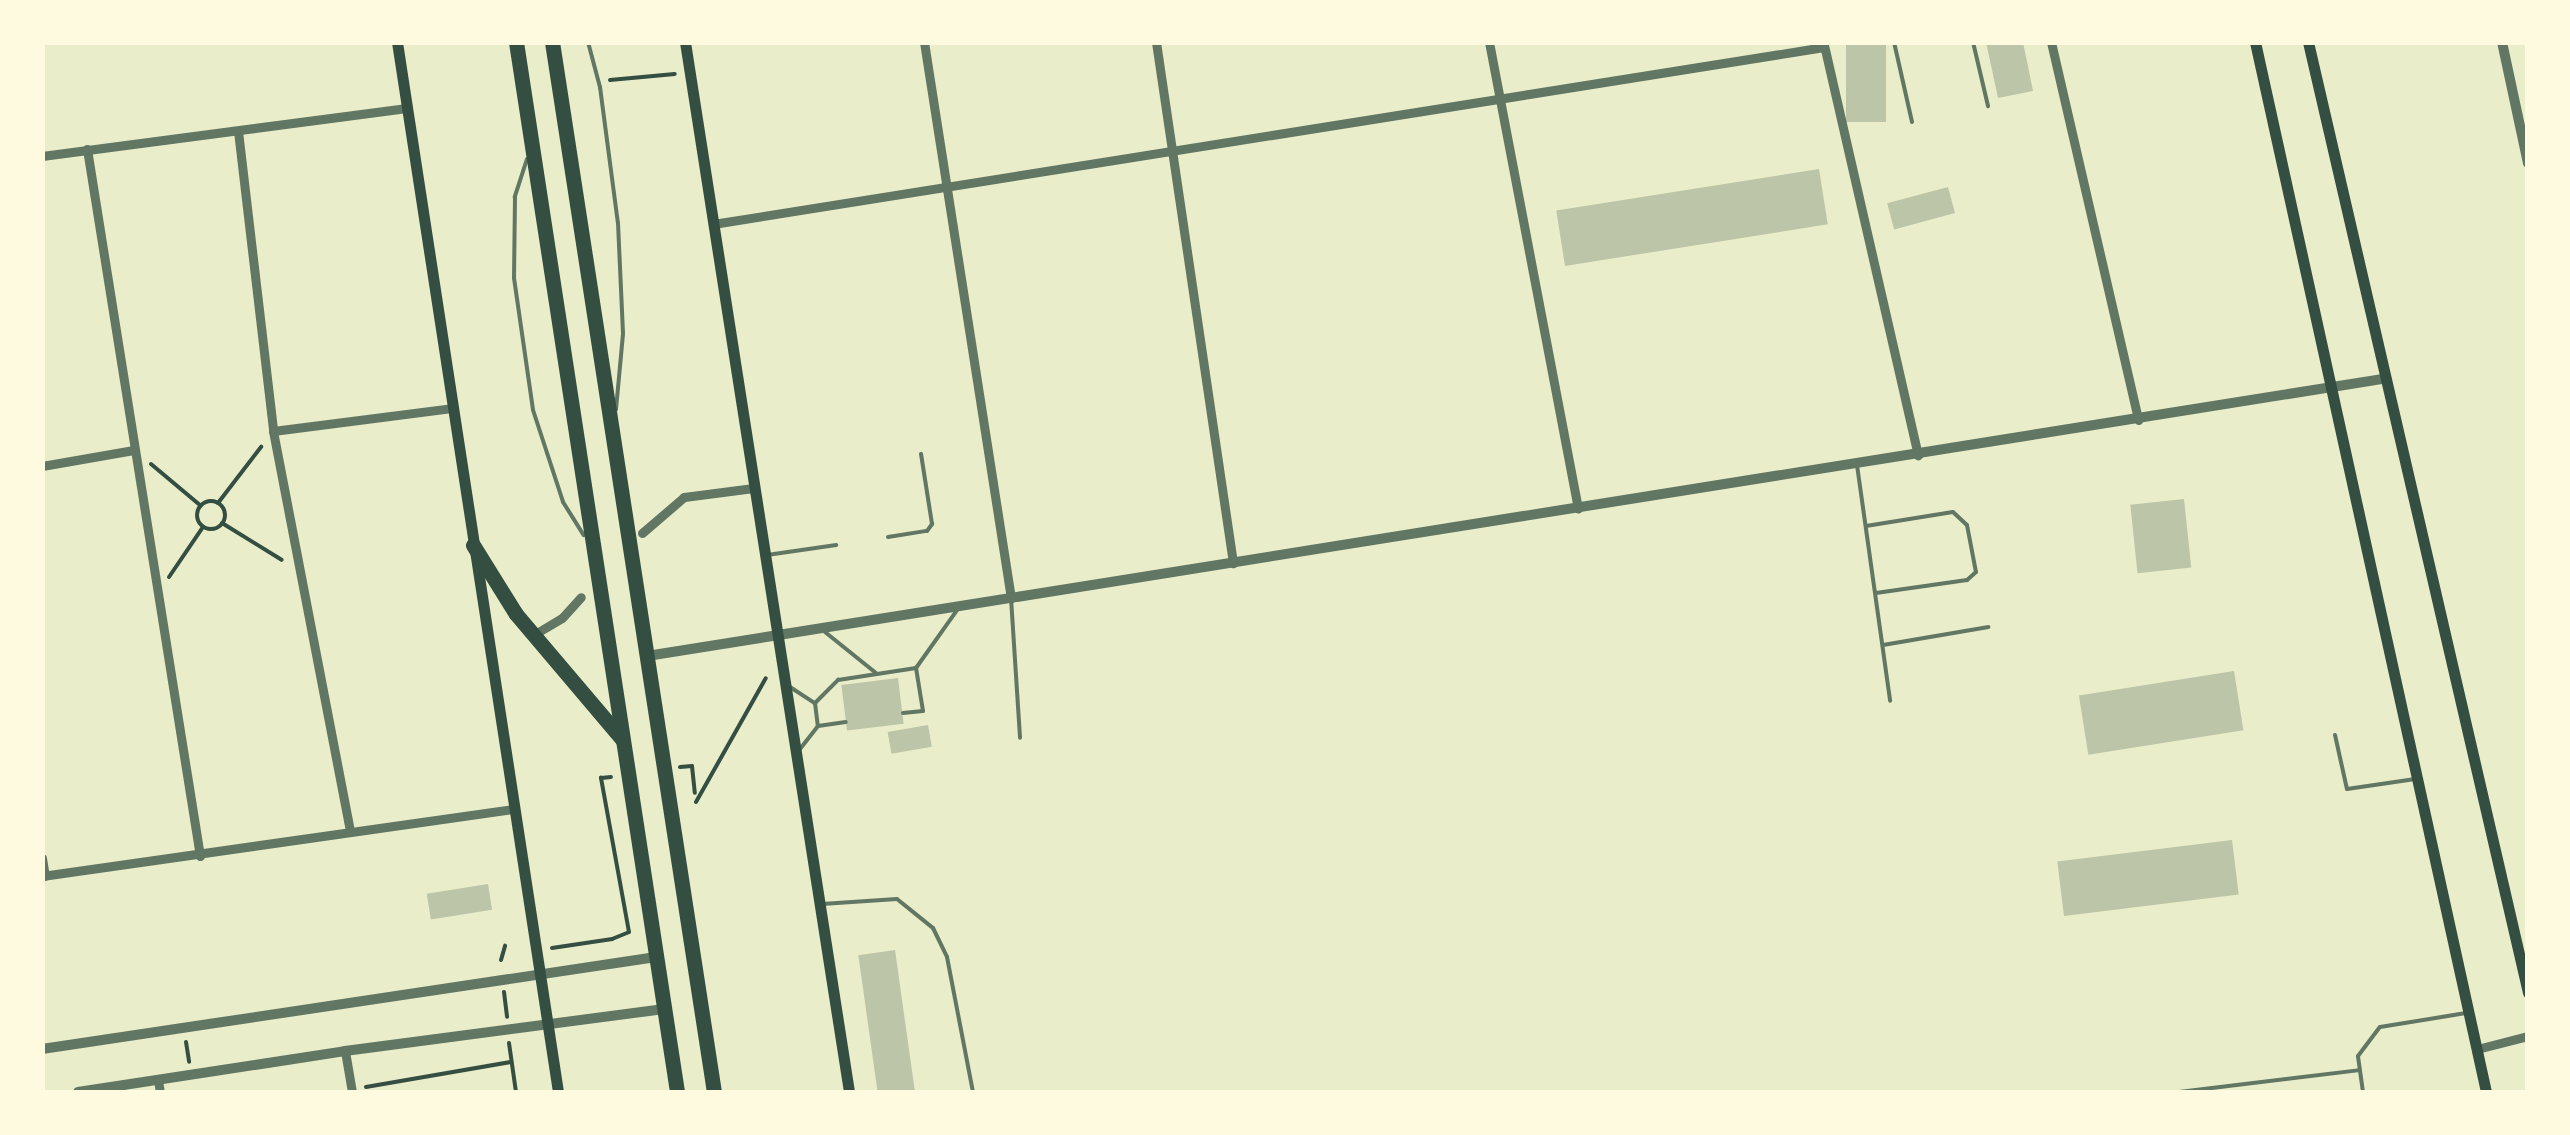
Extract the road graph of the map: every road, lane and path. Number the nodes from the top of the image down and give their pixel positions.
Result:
1 (397, 42) edge
2 (516, 42) edge
3 (552, 42) edge
4 (588, 42) edge
5 (685, 42) edge
6 (924, 42) edge
7 (1156, 42) edge
8 (1489, 42) edge
9 (1894, 42) edge
10 (1973, 42) edge
11 (2051, 42) edge
12 (2255, 42) edge
13 (2308, 42) edge
14 (2502, 42) edge
15 (1824, 45) edge
16 (690, 72) junction
17 (608, 80) dead end
18 (1500, 99) junction
19 (1988, 106) dead end
20 (407, 108) junction
21 (1912, 122) dead end
22 (238, 131) junction
23 (532, 145) junction
24 (88, 149) junction
25 (1172, 151) junction
26 (42, 156) edge
27 (2528, 163) edge
28 (945, 187) junction
29 (713, 224) junction
30 (2383, 379) junction
31 (2332, 389) junction
32 (452, 408) junction
33 (2138, 420) junction
34 (273, 431) junction
35 (613, 440) junction
36 (134, 450) junction
37 (921, 454) dead end
38 (1918, 455) junction
39 (1857, 464) junction
40 (42, 466) edge
41 (753, 488) junction
42 (218, 503) junction
43 (201, 506) junction
44 (1578, 508) junction
45 (222, 524) junction
46 (1866, 526) junction
47 (204, 527) junction
48 (642, 533) dead end
49 (888, 537) dead end
50 (473, 544) junction
51 (836, 545) dead end
52 (594, 549) junction
53 (766, 555) junction
54 (1233, 563) junction
55 (300, 571) junction
56 (158, 593) junction
57 (1876, 593) junction
58 (582, 597) dead end
59 (1011, 598) junction
60 (959, 607) junction
61 (821, 628) junction
62 (1988, 628) dead end
63 (534, 634) junction
64 (780, 635) junction
65 (1883, 645) junction
66 (646, 656) junction
67 (916, 668) junction
68 (876, 673) junction
69 (766, 678) dead end
70 (788, 686) junction
71 (1890, 701) dead end
72 (815, 702) junction
73 (902, 713) dead end
74 (846, 722) dead end
75 (818, 726) junction
76 (2335, 735) dead end
77 (1020, 738) dead end
78 (623, 740) junction
79 (798, 752) junction
80 (692, 766) dead end
81 (601, 778) dead end
82 (2418, 778) junction
83 (695, 793) dead end
84 (696, 802) dead end
85 (512, 809) junction
86 (350, 832) junction
87 (200, 856) junction
88 (42, 858) edge
89 (44, 876) edge
90 (822, 904) junction
91 (505, 946) dead end
92 (542, 948) dead end
93 (656, 956) junction
94 (501, 960) dead end
95 (540, 974) junction
96 (503, 987) dead end
97 (2528, 994) edge
98 (664, 1009) junction
99 (2468, 1012) junction
100 (507, 1017) dead end
101 (547, 1023) junction
102 (183, 1028) junction
103 (2528, 1036) edge
104 (509, 1041) dead end
105 (42, 1049) edge
106 (2476, 1049) junction
107 (346, 1050) junction
108 (511, 1062) junction
109 (2360, 1070) junction
110 (192, 1075) junction
111 (386, 1083) junction
112 (159, 1086) edge
113 (352, 1091) edge
114 (78, 1092) edge
115 (388, 1092) edge
116 (516, 1092) edge
117 (558, 1092) edge
118 (677, 1092) edge
119 (714, 1092) edge
120 (849, 1092) edge
121 (973, 1092) edge
122 (2179, 1092) edge
123 (2362, 1092) edge
124 (2486, 1092) edge

1 - 20 main road
2 - 23 highway
3 - 35 highway
4 - 35 lane
5 - 16 main road
6 - 28 street
7 - 25 street
8 - 18 street
9 - 21 lane
10 - 19 lane
11 - 33 street
12 - 31 main road
13 - 30 main road
14 - 27 street
15 - 18 street
15 - 38 street
16 - 17 path
16 - 29 main road
18 - 25 street
18 - 44 street
20 - 22 street
20 - 32 main road
22 - 24 street
22 - 34 street
23 - 52 highway
23 - 52 lane
24 - 26 street
24 - 36 street
25 - 28 street
25 - 54 street
28 - 29 street
28 - 59 street
29 - 41 main road
30 - 31 street
30 - 97 main road
31 - 33 street
31 - 82 main road
32 - 34 street
32 - 50 main road
33 - 38 street
34 - 42 path
34 - 55 street
35 - 66 highway
36 - 40 street
36 - 43 path
36 - 56 street
37 - 49 lane
38 - 39 street
39 - 44 street
39 - 46 lane
41 - 48 street
41 - 53 main road
42 - 43 path
42 - 45 path
43 - 47 path
44 - 54 street
45 - 47 path
45 - 55 path
46 - 57 lane
46 - 57 lane
47 - 56 path
50 - 63 highway
50 - 85 main road
51 - 53 lane
52 - 78 highway
53 - 64 main road
54 - 59 street
55 - 86 street
56 - 87 street
57 - 65 lane
58 - 63 street
59 - 60 street
59 - 77 lane
60 - 61 street
60 - 67 lane
61 - 64 street
61 - 68 lane
62 - 65 lane
63 - 78 highway
64 - 66 street
64 - 70 main road
65 - 71 lane
66 - 119 highway
67 - 68 lane
67 - 73 lane
68 - 72 lane
69 - 84 path
70 - 72 lane
70 - 79 main road
72 - 75 lane
74 - 75 lane
75 - 79 lane
76 - 82 lane
78 - 93 highway
79 - 90 main road
80 - 83 path
81 - 92 path
82 - 99 main road
85 - 86 street
85 - 95 main road
86 - 87 street
87 - 89 street
88 - 89 street
90 - 120 main road
90 - 121 lane
91 - 94 path
93 - 95 street
93 - 98 highway
95 - 101 main road
95 - 102 street
96 - 100 path
98 - 101 street
98 - 118 highway
99 - 106 main road
99 - 109 lane
101 - 107 street
101 - 117 main road
102 - 105 street
102 - 110 path
103 - 106 street
104 - 108 path
106 - 124 main road
107 - 110 street
107 - 113 street
108 - 111 path
108 - 116 path
109 - 122 lane
109 - 123 lane
110 - 112 street
111 - 113 path
111 - 115 path
112 - 114 street

